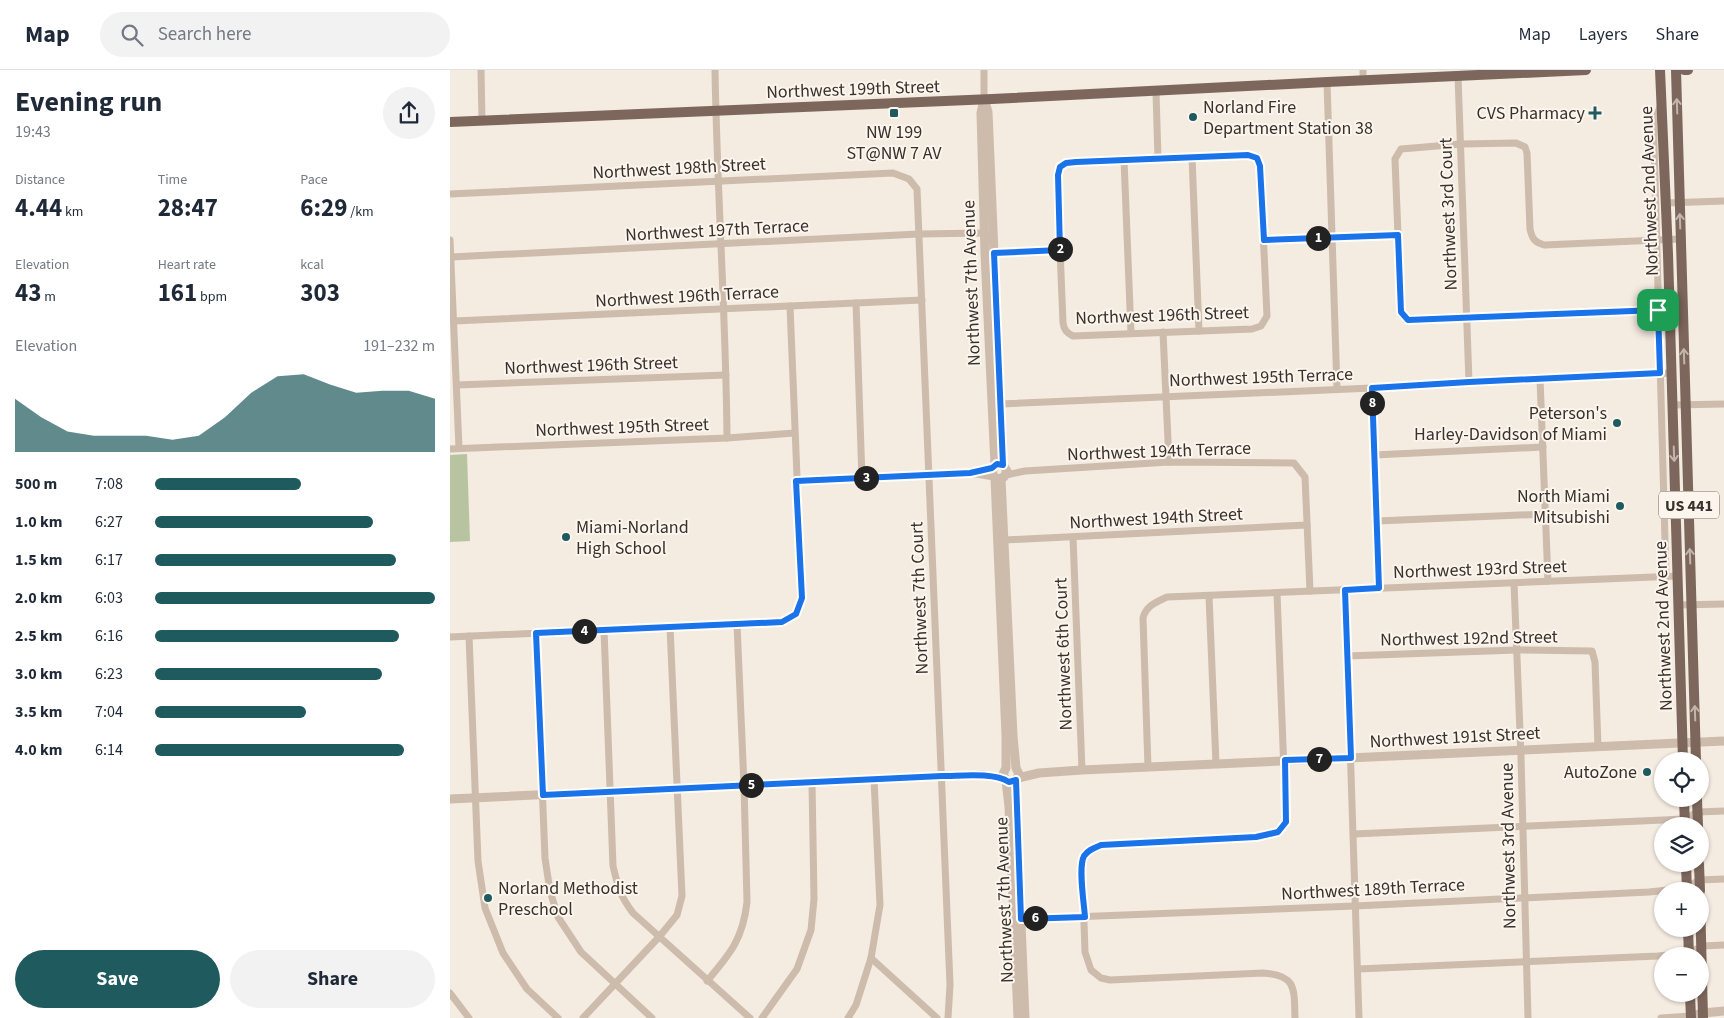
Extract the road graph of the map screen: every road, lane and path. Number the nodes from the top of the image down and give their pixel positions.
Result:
1 (481, 70) edge
2 (715, 70) edge
3 (984, 70) edge
4 (1586, 70) edge
5 (1660, 70) edge
6 (1676, 70) edge
7 (1498, 72) edge
8 (1431, 73) edge
9 (1363, 75) edge
10 (1458, 76) junction
11 (1327, 82) junction
12 (1156, 92) junction
13 (984, 100) junction
14 (1661, 102) junction
15 (716, 110) junction
16 (482, 121) junction
17 (450, 122) edge
18 (1461, 144) junction
19 (1192, 157) junction
20 (1158, 158) junction
21 (1124, 160) junction
22 (909, 180) joint
23 (718, 181) junction
24 (450, 194) edge
25 (1724, 201) edge
26 (1680, 202) junction
27 (1666, 203) junction
28 (985, 233) junction
29 (920, 234) junction
30 (1398, 235) junction
31 (1332, 237) junction
32 (1668, 239) junction
33 (1681, 239) junction
34 (450, 240) edge
35 (1264, 240) junction
36 (1656, 240) junction
37 (720, 245) junction
38 (1060, 250) junction
39 (994, 253) junction
40 (450, 257) edge
41 (922, 300) junction
42 (856, 303) junction
43 (790, 306) junction
44 (1683, 308) junction
45 (723, 309) junction
46 (1658, 310) junction
47 (1670, 310) junction
48 (1467, 318) junction
49 (454, 321) junction
50 (1199, 331) junction
51 (1164, 332) junction
52 (1132, 334) junction
53 (1660, 373) junction
54 (1672, 373) junction
55 (726, 374) junction
56 (1540, 379) junction
57 (1469, 382) junction
58 (457, 385) junction
59 (1372, 388) junction
60 (1337, 389) junction
61 (1166, 396) junction
62 (1000, 404) junction
63 (1724, 404) edge
64 (1673, 405) junction
65 (1686, 405) junction
66 (794, 433) junction
67 (727, 438) junction
68 (1543, 447) junction
69 (459, 448) junction
70 (450, 449) edge
71 (1374, 455) junction
72 (1168, 462) junction
73 (999, 472) junction
74 (929, 475) junction
75 (862, 479) junction
76 (797, 481) junction
77 (1546, 514) junction
78 (1377, 521) junction
79 (1308, 525) junction
80 (1073, 537) junction
81 (1005, 540) junction
82 (1666, 576) junction
83 (1678, 576) junction
84 (1548, 582) junction
85 (1514, 583) junction
86 (1379, 588) junction
87 (1345, 590) junction
88 (1310, 592) junction
89 (1277, 593) junction
90 (1209, 596) junction
91 (1724, 604) edge
92 (1678, 605) junction
93 (1692, 605) junction
94 (737, 624) junction
95 (670, 628) junction
96 (604, 630) junction
97 (536, 633) junction
98 (469, 636) junction
99 (450, 637) edge
100 (1517, 650) junction
101 (1347, 656) junction
102 (1724, 741) edge
103 (1696, 742) junction
104 (1683, 743) junction
105 (1598, 747) junction
106 (1520, 750) junction
107 (1683, 752) edge
108 (1696, 752) edge
109 (1351, 758) junction
110 (1285, 760) junction
111 (1216, 764) junction
112 (1148, 767) junction
113 (1082, 770) junction
114 (1011, 774) junction
115 (942, 776) junction
116 (874, 779) junction
117 (812, 782) junction
118 (744, 785) junction
119 (678, 788) junction
120 (611, 792) junction
121 (543, 795) junction
122 (476, 798) junction
123 (450, 799) edge
124 (1698, 807) edge
125 (1724, 811) edge
126 (1698, 812) junction
127 (1692, 817) edge
128 (1698, 817) edge
129 (1654, 824) edge
130 (1523, 826) junction
131 (1354, 834) junction
132 (1700, 872) edge
133 (1724, 879) edge
134 (1700, 880) junction
135 (1697, 882) edge
136 (1654, 892) edge
137 (1525, 897) junction
138 (1354, 906) junction
139 (1085, 917) junction
140 (1021, 919) junction
141 (659, 937) junction
142 (1702, 937) edge
143 (1724, 945) edge
144 (1702, 946) junction
145 (1654, 956) edge
146 (871, 958) junction
147 (1526, 962) junction
148 (1358, 968) junction
149 (707, 981) junction
150 (614, 983) junction
151 (450, 993) edge
152 (1690, 1002) edge
153 (1724, 1011) edge
154 (1703, 1016) edge
155 (1691, 1017) edge
156 (469, 1018) edge
157 (558, 1018) edge
158 (583, 1018) edge
159 (652, 1018) edge
160 (750, 1018) edge
161 (762, 1018) edge
162 (848, 1018) edge
163 (937, 1018) edge
164 (948, 1018) edge
165 (1018, 1018) edge
166 (1025, 1018) edge
167 (1295, 1018) edge
168 (1359, 1018) edge
169 (1528, 1018) edge
170 (1661, 1018) edge

1 - 16 street
2 - 15 street
3 - 13 street, Northwest 7th Avenue
4 - 7 main road, Northwest 199th Street
5 - 14 main road, Northwest 2nd Avenue / US 441
26 -> 6 main road, Northwest 2nd Avenue / US 441
7 - 10 main road, Northwest 199th Street
8 - 9 main road, Northwest 199th Street
8 - 10 main road, Northwest 199th Street
9 - 11 main road, Northwest 199th Street
10 - 18 street, Northwest 3rd Court
11 - 12 main road, Northwest 199th Street
11 - 31 street
12 - 13 main road, Northwest 199th Street
12 - 20 street
13 - 15 main road, Northwest 199th Street
13 - 28 street, Northwest 7th Avenue
13 - 39 street, Northwest 7th Avenue
14 - 27 main road, Northwest 2nd Avenue / US 441
14 - 36 street
15 - 16 main road, Northwest 199th Street
15 - 23 street
16 - 17 main road, Northwest 199th Street
18 - 30 street
18 - 36 street
18 - 48 street, Northwest 3rd Court
19 - 20 street
19 - 35 street
19 - 50 street
20 - 21 street
21 - 38 street
21 - 52 street
22 - 23 street, Northwest 198th Street
22 - 29 street, Northwest 7th Court
23 - 24 street, Northwest 198th Street
23 - 37 street
25 - 26 street
26 - 27 street
33 -> 26 main road, Northwest 2nd Avenue / US 441
27 - 32 main road, Northwest 2nd Avenue / US 441
28 - 29 street, Northwest 197th Terrace
28 - 73 street, Northwest 7th Avenue
29 - 37 street, Northwest 197th Terrace
29 - 41 street, Northwest 7th Court
30 - 31 street
30 - 48 street
31 - 35 street
31 - 60 street
32 - 33 street
32 - 36 street
32 - 47 main road, Northwest 2nd Avenue / US 441
33 - 44 main road, Northwest 2nd Avenue / US 441
34 - 40 street
35 - 50 street, Northwest 196th Street
36 - 46 street
37 - 40 street, Northwest 197th Terrace
37 - 45 street
38 - 39 street
38 - 52 street, Northwest 196th Street
39 - 62 street, Northwest 7th Avenue
40 - 49 street
41 - 42 street, Northwest 196th Terrace
41 - 74 street, Northwest 7th Court
42 - 43 street, Northwest 196th Terrace
42 - 75 street
43 - 45 street, Northwest 196th Terrace
43 - 66 street
44 - 47 street
65 -> 44 main road, Northwest 2nd Avenue / US 441
45 - 49 street, Northwest 196th Terrace
45 - 55 street
46 - 47 street
46 - 48 street
46 - 53 street
47 - 54 main road, Northwest 2nd Avenue / US 441
48 - 57 street, Northwest 3rd Court
49 - 58 street
50 - 51 street, Northwest 196th Street
51 - 52 street, Northwest 196th Street
51 - 61 street
53 - 54 street, Northwest 195th Terrace
53 - 56 street, Northwest 195th Terrace
53 - 82 street
54 - 64 main road, Northwest 2nd Avenue / US 441
55 - 58 street, Northwest 196th Street
55 - 67 street
56 - 57 street, Northwest 195th Terrace
56 - 68 street
57 - 59 street, Northwest 195th Terrace
58 - 69 street
59 - 60 street, Northwest 195th Terrace
59 - 71 street
60 - 61 street, Northwest 195th Terrace
61 - 62 street, Northwest 195th Terrace
61 - 72 street
62 - 73 street, Northwest 7th Avenue
63 - 65 street
64 - 65 street
64 -> 83 main road, Northwest 2nd Avenue / US 441
93 -> 65 main road, Northwest 2nd Avenue / US 441
66 - 67 street, Northwest 195th Street
66 - 76 street
67 - 69 street, Northwest 195th Street
68 - 71 street
68 - 77 street
69 - 70 street, Northwest 195th Street
71 - 78 street
72 - 73 street, Northwest 194th Terrace
72 - 79 street, Northwest 194th Terrace
73 - 74 street, Northwest 194th Terrace
73 - 81 street, Northwest 7th Avenue
73 - 114 street, Northwest 7th Avenue
74 - 75 street, Northwest 194th Terrace
74 - 115 street, Northwest 7th Court
75 - 76 street, Northwest 194th Terrace
76 - 94 street
77 - 78 street
77 - 84 street
78 - 86 street
79 - 80 street, Northwest 194th Street
79 - 88 street
80 - 81 street, Northwest 194th Street
80 - 113 street, Northwest 6th Court
81 - 114 street, Northwest 7th Avenue
82 - 83 street, Northwest 193rd Street
82 - 84 street, Northwest 193rd Street
83 - 92 main road, Northwest 2nd Avenue / US 441
84 - 85 street, Northwest 193rd Street
85 - 86 street, Northwest 193rd Street
85 - 100 street, Northwest 3rd Avenue
86 - 87 street, Northwest 193rd Street
87 - 88 street, Northwest 193rd Street
87 - 101 street
88 - 89 street, Northwest 193rd Street
89 - 90 street, Northwest 193rd Street
89 - 110 street
90 - 111 street
90 - 112 street, Northwest 193rd Street
91 - 93 street
92 - 93 street
92 - 104 main road, Northwest 2nd Avenue / US 441
103 -> 93 main road, Northwest 2nd Avenue / US 441
94 - 95 street
94 - 118 street
95 - 96 street
95 - 119 street
96 - 97 street
96 - 120 street
97 - 98 street
97 - 121 street
98 - 99 street
98 - 122 street
100 - 101 street, Northwest 192nd Street
100 - 105 street, Northwest 192nd Street
100 - 106 street, Northwest 3rd Avenue
101 - 109 street
102 - 103 street, Northwest 191st Street
103 - 104 street, Northwest 191st Street
103 - 108 main road, Northwest 2nd Avenue / US 441
104 - 105 street, Northwest 191st Street
104 - 107 main road, Northwest 2nd Avenue / US 441
105 - 106 street, Northwest 191st Street
106 - 109 street, Northwest 191st Street
106 - 130 street, Northwest 3rd Avenue
109 - 110 street, Northwest 191st Street
109 - 131 street
110 - 111 street, Northwest 191st Street
110 - 139 street
111 - 112 street, Northwest 191st Street
112 - 113 street, Northwest 191st Street
113 - 114 street, Northwest 191st Street
114 - 115 street, Northwest 191st Street
114 - 140 street, Northwest 7th Avenue
114 - 165 street, Northwest 7th Avenue
115 - 116 street, Northwest 191st Street
115 - 164 street, Northwest 7th Court
116 - 117 street, Northwest 191st Street
116 - 146 street
117 - 118 street, Northwest 191st Street
117 - 161 street
118 - 119 street, Northwest 191st Street
118 - 149 street
119 - 120 street, Northwest 191st Street
119 - 141 street
120 - 121 street, Northwest 191st Street
120 - 141 street
121 - 122 street, Northwest 191st Street
121 - 150 street
122 - 123 street, Northwest 191st Street
122 - 157 street
124 - 126 main road
125 - 126 street
126 - 127 street
126 - 128 main road
129 - 130 street
130 - 131 street
130 - 137 street, Northwest 3rd Avenue
131 - 138 street
132 - 134 main road
133 - 134 street, Northwest 189th Terrace
134 - 135 street, Northwest 189th Terrace
136 - 137 street, Northwest 189th Terrace
137 - 138 street, Northwest 189th Terrace
137 - 147 street, Northwest 3rd Avenue
138 - 139 street, Northwest 189th Terrace
138 - 148 street
139 - 140 street, Northwest 189th Terrace
139 - 167 street
140 - 166 street, Northwest 7th Avenue
141 - 149 street
141 - 150 street
142 - 144 main road
143 - 144 street
144 - 154 main road
145 - 147 street
146 - 162 street
146 - 163 street
147 - 148 street
147 - 169 street, Northwest 3rd Avenue
148 - 168 street
149 - 160 street
150 - 158 street
150 - 159 street
151 - 156 street
152 - 155 main road
153 - 154 street
154 - 155 street
155 - 170 street

